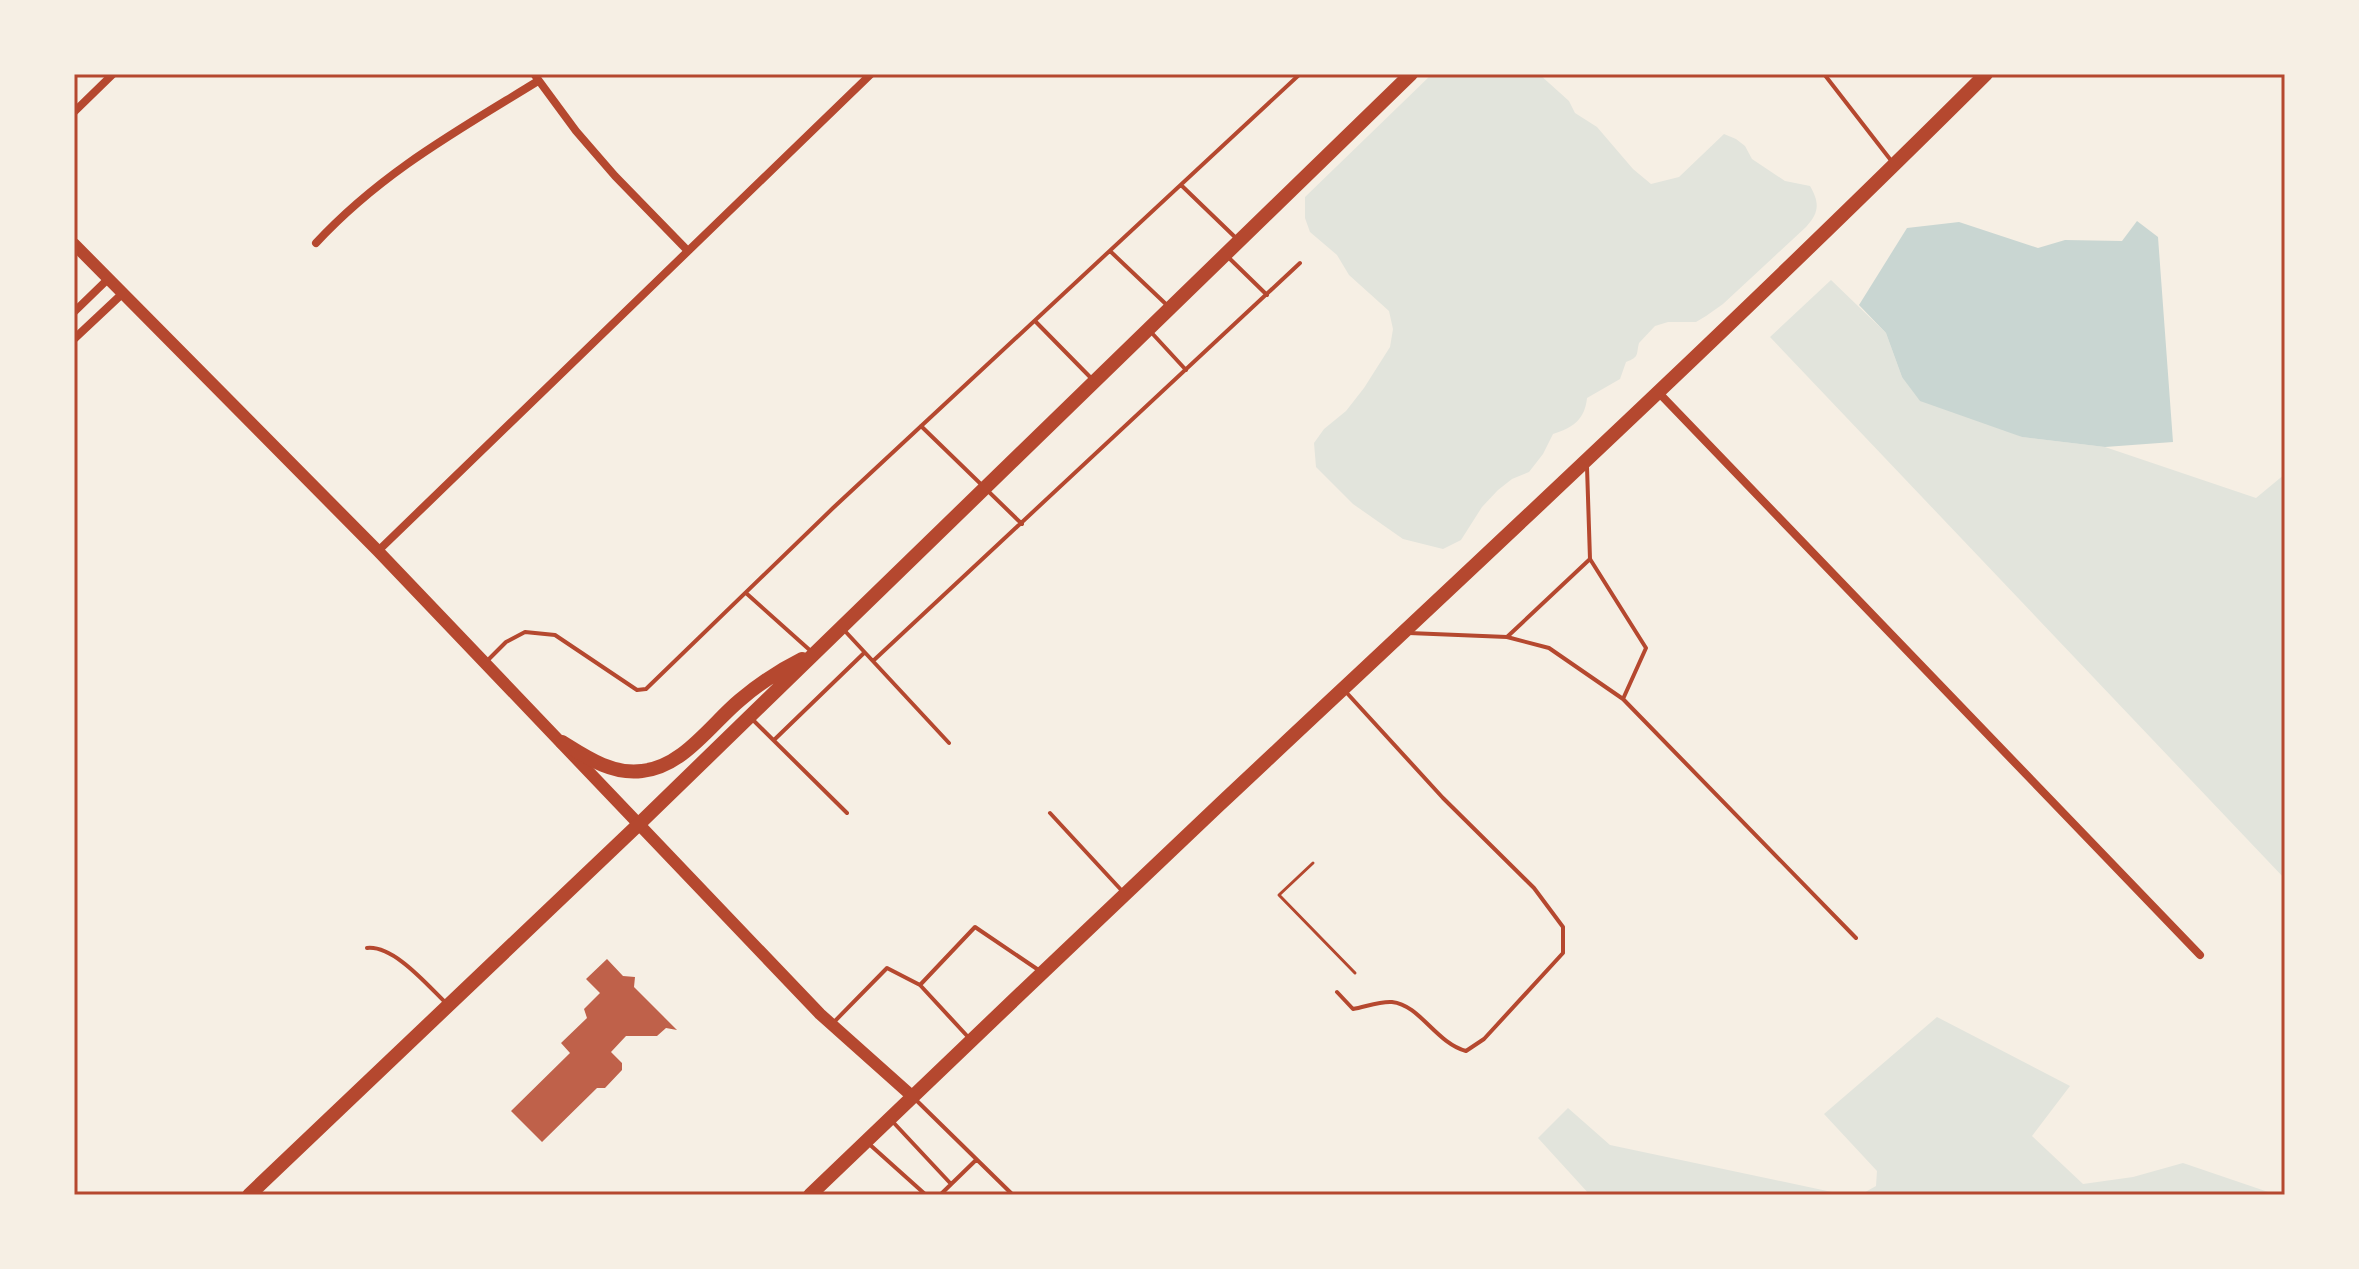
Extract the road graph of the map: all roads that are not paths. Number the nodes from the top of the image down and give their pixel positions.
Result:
1 (113, 74) edge
2 (871, 74) edge
3 (1300, 74) edge
4 (1411, 74) edge
5 (1824, 74) edge
6 (1986, 74) edge
7 (536, 78) edge
8 (74, 112) edge
9 (1894, 165) junction
10 (1181, 185) junction
11 (1239, 241) junction
12 (316, 243) dead end
13 (74, 244) edge
14 (688, 251) junction
15 (1110, 251) junction
16 (1225, 254) junction
17 (1300, 263) dead end
18 (108, 279) junction
19 (122, 294) junction
20 (1267, 295) junction
21 (1170, 308) junction
22 (74, 312) edge
23 (1035, 321) junction
24 (1148, 329) junction
25 (74, 339) edge
26 (1186, 370) junction
27 (1094, 381) junction
28 (1659, 393) junction
29 (921, 426) junction
30 (1586, 461) junction
31 (985, 487) junction
32 (1022, 524) junction
33 (378, 551) junction
34 (1590, 559) junction
35 (746, 593) junction
36 (841, 627) junction
37 (1403, 633) junction
38 (1507, 637) junction
39 (865, 653) junction
40 (813, 654) junction
41 (873, 661) junction
42 (486, 662) junction
43 (1343, 689) junction
44 (1623, 699) junction
45 (750, 716) junction
46 (774, 740) junction
47 (562, 742) junction
48 (949, 743) dead end
49 (847, 813) dead end
50 (1050, 813) dead end
51 (639, 824) junction
52 (1125, 894) junction
53 (1856, 938) dead end
54 (367, 948) dead end
55 (2200, 955) dead end
56 (1043, 973) junction
57 (920, 985) junction
58 (1337, 992) dead end
59 (448, 1005) junction
60 (831, 1024) junction
61 (972, 1041) junction
62 (913, 1097) junction
63 (890, 1119) junction
64 (867, 1141) junction
65 (976, 1159) junction
66 (951, 1184) junction
67 (249, 1195) edge
68 (810, 1195) edge
69 (926, 1195) edge
70 (940, 1195) edge
71 (1013, 1195) edge

1 - 8 street
2 - 14 street
3 - 10 lane
4 - 11 main road
5 - 9 lane
6 - 9 main road
7 - 12 street
7 - 14 street
9 - 28 main road
10 - 11 lane
10 - 15 lane
11 - 16 main road
13 - 18 main road
14 - 33 street
15 - 21 lane
15 - 23 lane
16 - 20 lane
16 - 21 main road
17 - 20 lane
18 - 19 main road
18 - 22 street
19 - 25 street
19 - 33 main road
20 - 26 lane
21 - 24 main road
23 - 27 lane
23 - 29 lane
24 - 26 lane
24 - 27 main road
26 - 32 lane
27 - 31 main road
28 - 30 main road
28 - 55 street
29 - 31 lane
29 - 35 lane
30 - 34 lane
30 - 37 main road
31 - 32 lane
31 - 36 main road
32 - 41 lane
33 - 42 main road
34 - 38 lane
34 - 44 lane
35 - 40 lane
35 - 42 lane
36 - 39 lane
36 - 40 main road
37 - 38 lane
37 - 43 main road
38 - 44 lane
39 - 41 lane
39 - 46 lane
40 - 45 main road
40 - 47 main road
41 - 48 lane
42 - 47 main road
43 - 52 main road
43 - 58 lane
44 - 53 lane
45 - 46 lane
45 - 51 main road
46 - 49 lane
47 - 51 main road
50 - 52 lane
51 - 59 main road
51 - 60 main road
52 - 56 main road
54 - 59 lane
56 - 57 lane
56 - 61 main road
57 - 60 lane
57 - 61 lane
59 - 67 main road
60 - 62 main road
61 - 62 main road
62 - 63 main road
62 - 65 lane
63 - 64 main road
63 - 66 lane
64 - 68 main road
64 - 69 lane
65 - 66 lane
65 - 71 lane
66 - 70 lane

